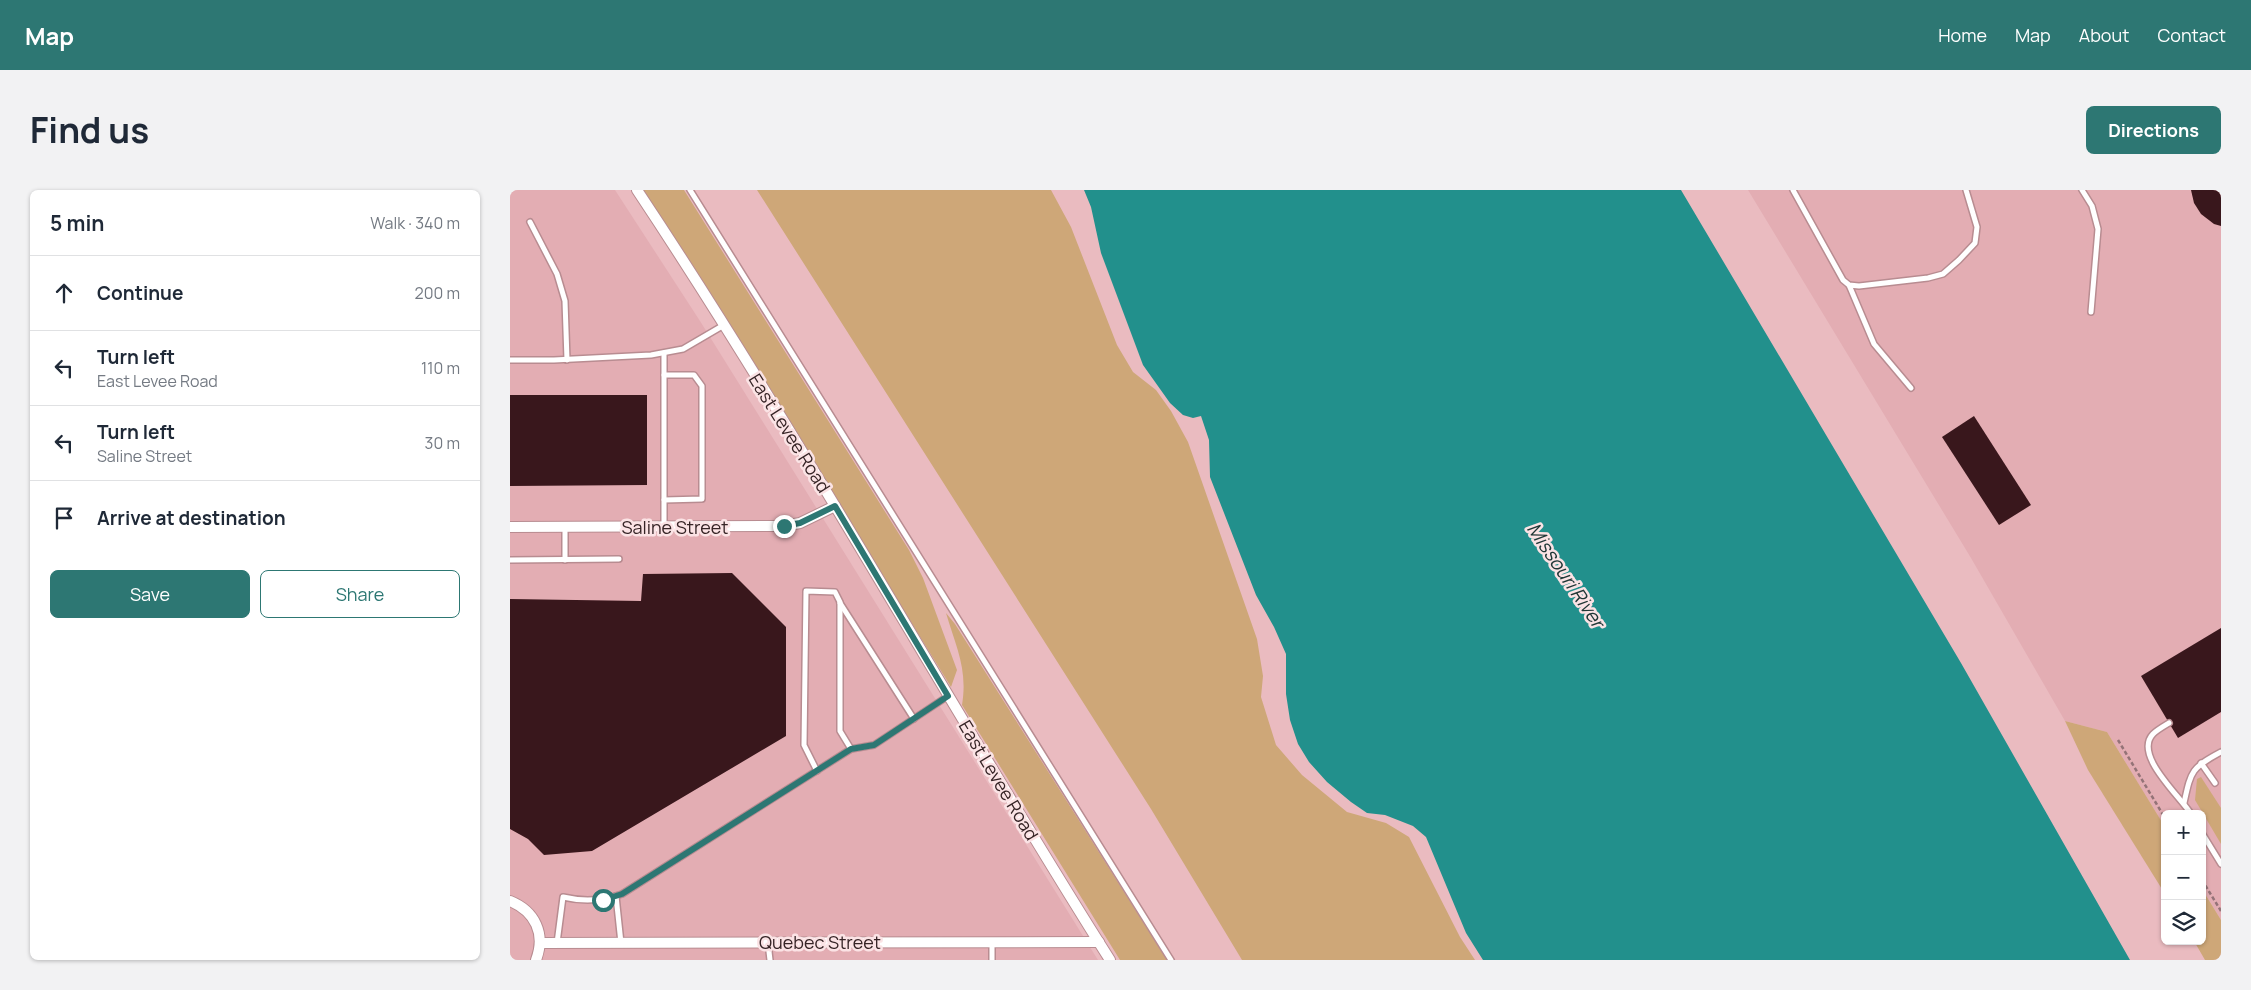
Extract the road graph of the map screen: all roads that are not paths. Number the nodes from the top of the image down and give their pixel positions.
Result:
1 (638, 190) edge
2 (690, 190) edge
3 (1793, 190) edge
4 (1966, 190) edge
5 (2082, 190) edge
6 (530, 222) dead end
7 (1849, 285) junction
8 (2091, 312) dead end
9 (724, 325) junction
10 (664, 353) junction
11 (510, 360) edge
12 (567, 360) junction
13 (664, 376) junction
14 (1911, 388) dead end
15 (664, 500) junction
16 (835, 506) junction
17 (664, 526) junction
18 (510, 527) edge
19 (564, 527) junction
20 (619, 559) dead end
21 (510, 560) edge
22 (565, 560) junction
23 (840, 602) junction
24 (948, 696) junction
25 (914, 719) junction
26 (2169, 723) dead end
27 (851, 749) junction
28 (2221, 752) edge
29 (2200, 763) junction
30 (817, 771) junction
31 (2215, 783) dead end
32 (2184, 803) junction
33 (2188, 810) edge
34 (2206, 839) edge
35 (2221, 863) edge
36 (616, 896) junction
37 (510, 901) edge
38 (992, 942) junction
39 (1099, 942) junction
40 (541, 943) junction
41 (557, 943) junction
42 (621, 943) junction
43 (768, 943) junction
44 (536, 960) edge
45 (770, 960) edge
46 (992, 960) edge
47 (1110, 960) edge
48 (1171, 960) edge

1 - 9 street, East Levee Road
2 - 48 lane
3 - 7 lane
4 - 7 lane
5 - 8 lane
6 - 12 lane
7 - 14 lane
9 - 10 lane
9 - 16 street, East Levee Road
10 - 12 lane
10 - 13 lane
11 - 12 lane
13 - 15 lane
13 - 15 lane
15 - 17 lane
16 - 17 street, Saline Street
16 - 24 street, East Levee Road
17 - 19 street, Saline Street
18 - 19 street, Saline Street
19 - 22 lane
20 - 22 lane
21 - 22 lane
23 - 25 lane
23 - 27 lane
23 - 30 lane
24 - 25 lane
24 - 39 street, East Levee Road
25 - 27 lane
26 - 32 lane
27 - 30 lane
28 - 29 lane
29 - 31 lane
29 - 32 lane
30 - 36 lane
32 - 33 lane
34 - 35 lane
36 - 41 lane
36 - 42 lane
37 - 40 street
38 - 39 street, Quebec Street
38 - 43 street, Quebec Street
38 - 46 lane
39 - 47 street, East Levee Road
40 - 41 street, Quebec Street
40 - 44 street
41 - 42 street, Quebec Street
42 - 43 street, Quebec Street
43 - 45 lane

